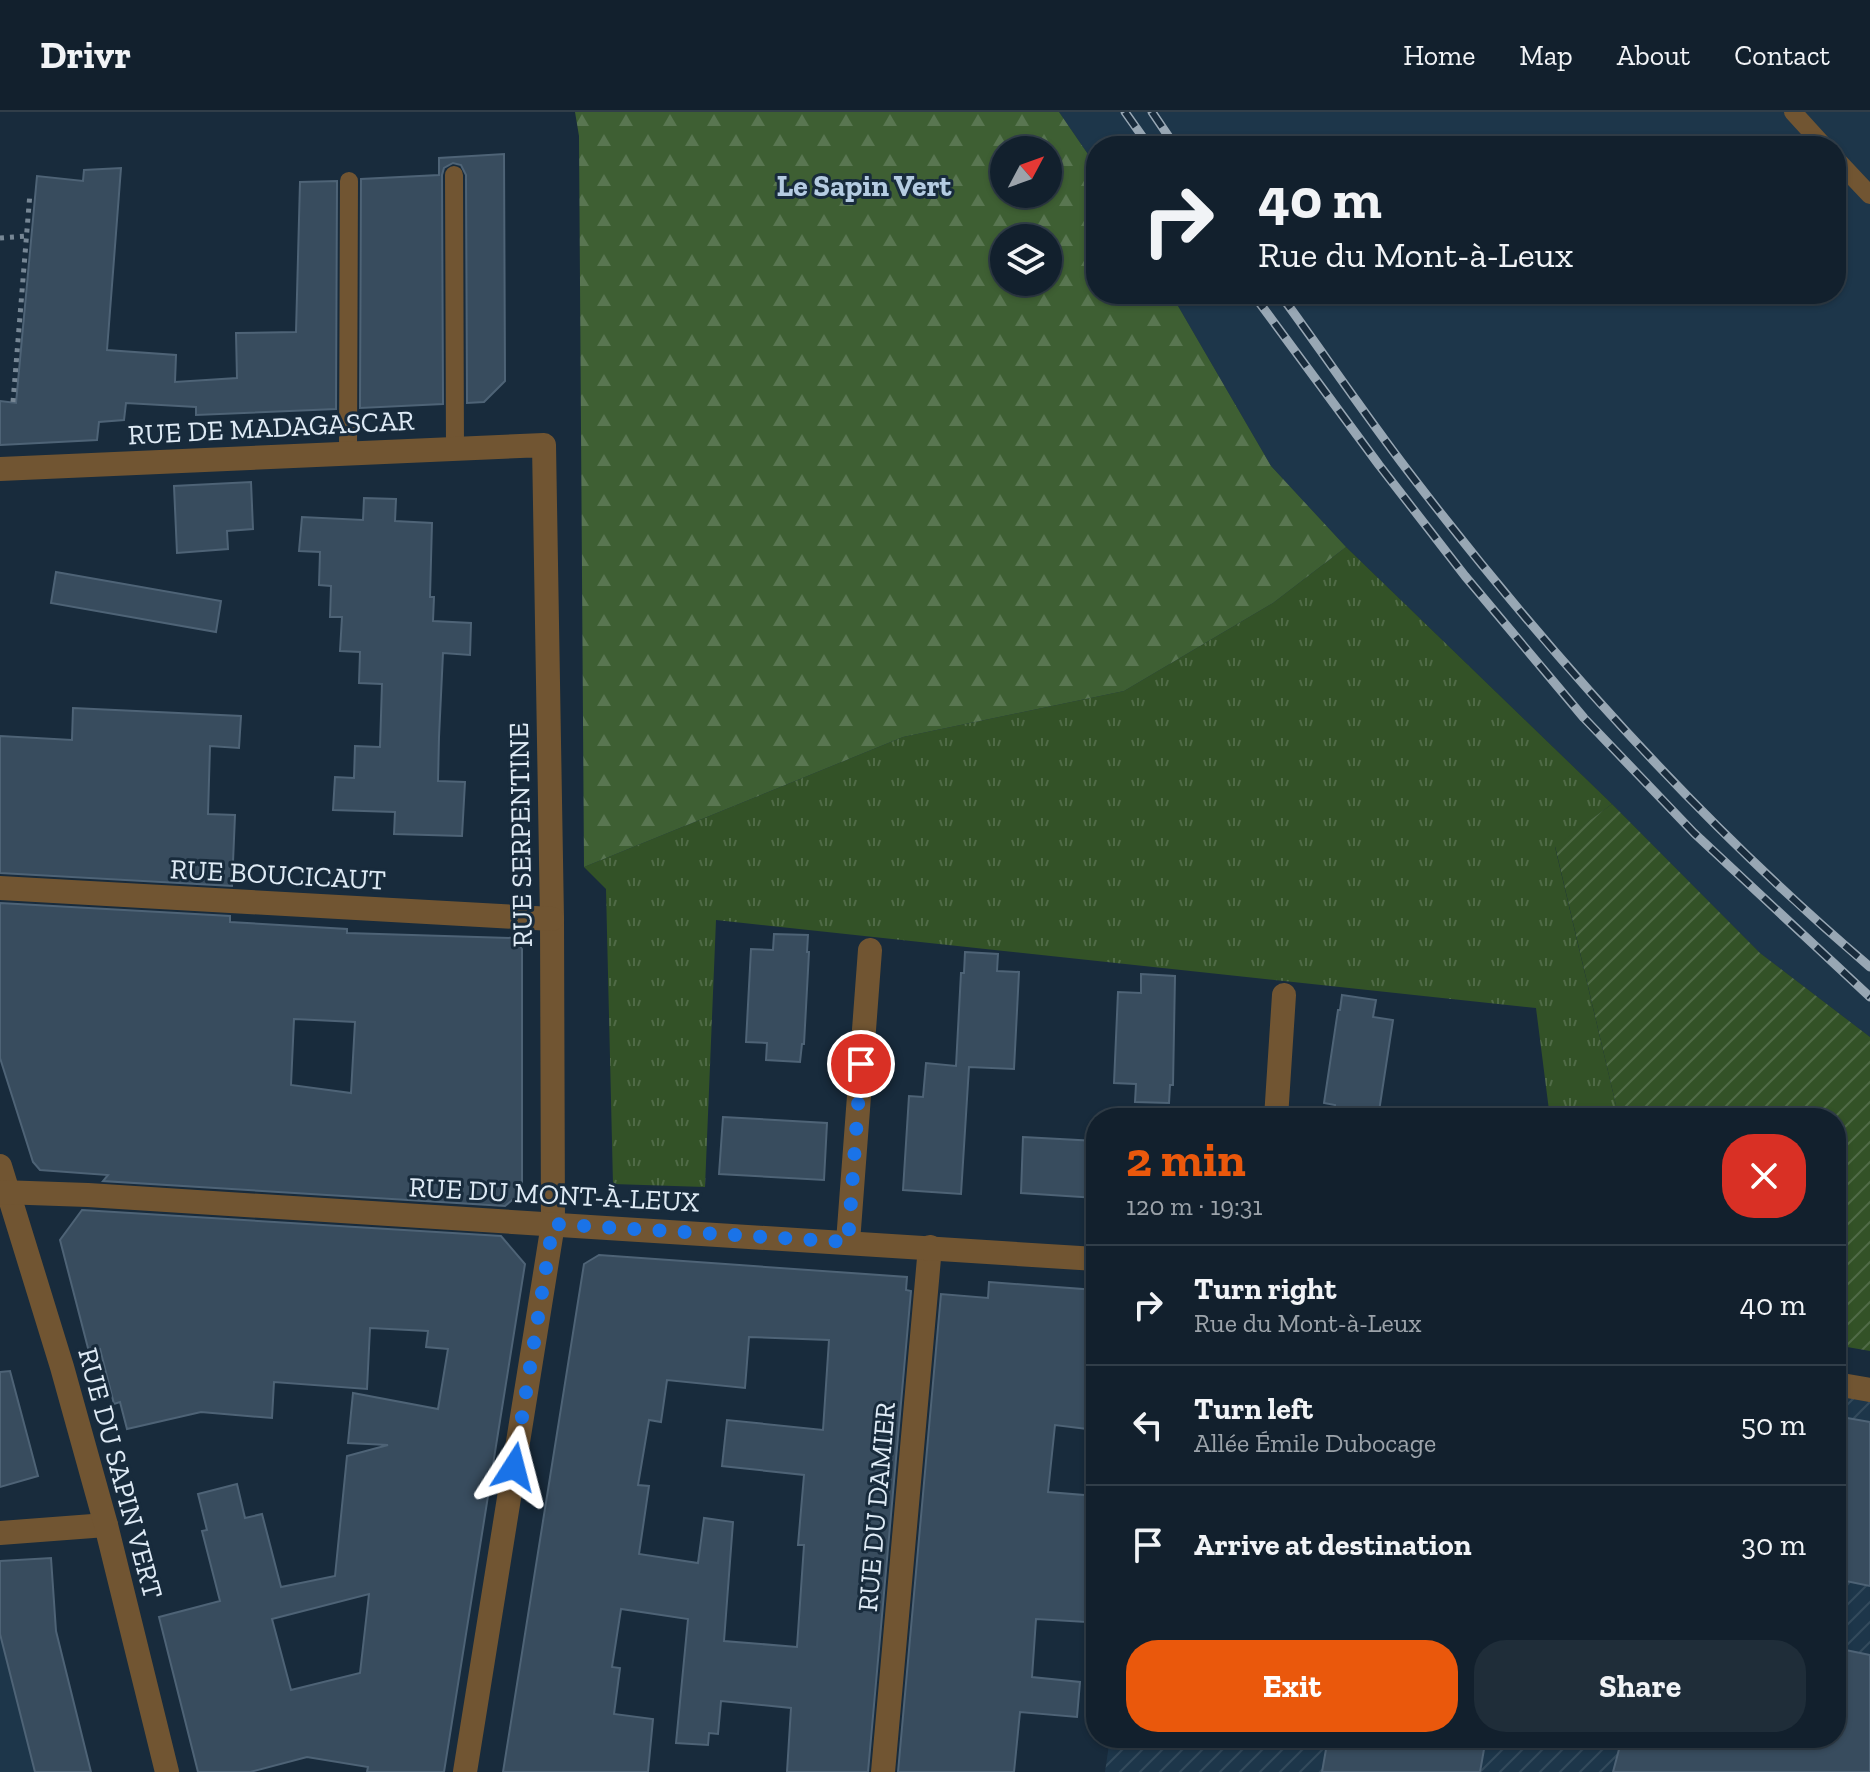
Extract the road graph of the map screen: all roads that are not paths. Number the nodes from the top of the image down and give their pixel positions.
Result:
1 (1793, 112) edge
2 (1815, 136) edge
3 (1846, 170) edge
4 (454, 175) dead end
5 (349, 181) dead end
6 (1870, 195) edge
7 (544, 445) joint
8 (455, 449) junction
9 (348, 454) junction
10 (0, 469) edge
11 (0, 888) edge
12 (552, 919) junction
13 (870, 950) dead end
14 (1284, 995) dead end
15 (1277, 1108) edge
16 (0, 1166) edge
17 (4, 1192) edge
18 (553, 1224) junction
19 (848, 1242) junction
20 (930, 1247) junction
21 (1086, 1258) edge
22 (1846, 1386) edge
23 (1870, 1390) edge
24 (106, 1525) junction
25 (0, 1533) edge
26 (167, 1772) edge
27 (465, 1772) edge
28 (883, 1772) edge

1 - 2 lane
3 - 6 lane
4 - 8 lane
5 - 9 lane
7 - 8 street, RUE DE MADAGASCAR
7 - 12 street, RUE SERPENTINE
8 - 9 street, RUE DE MADAGASCAR
9 - 10 street, RUE DE MADAGASCAR
11 - 12 street, RUE BOUCICAUT
12 - 18 street, RUE SERPENTINE
13 - 19 street
14 - 15 street
16 - 17 street, RUE DU SAPIN VERT
17 - 18 street, RUE DU MONT-À-LEUX
17 - 24 street, RUE DU SAPIN VERT
18 - 19 street, RUE DU MONT-À-LEUX
18 - 27 street, RUE SERPENTINE
19 - 20 street, RUE DU MONT-À-LEUX
20 - 21 street, RUE DU MONT-À-LEUX
20 - 28 street, RUE DU DAMIER
22 - 23 street
24 - 25 street
24 - 26 street, RUE DU SAPIN VERT

